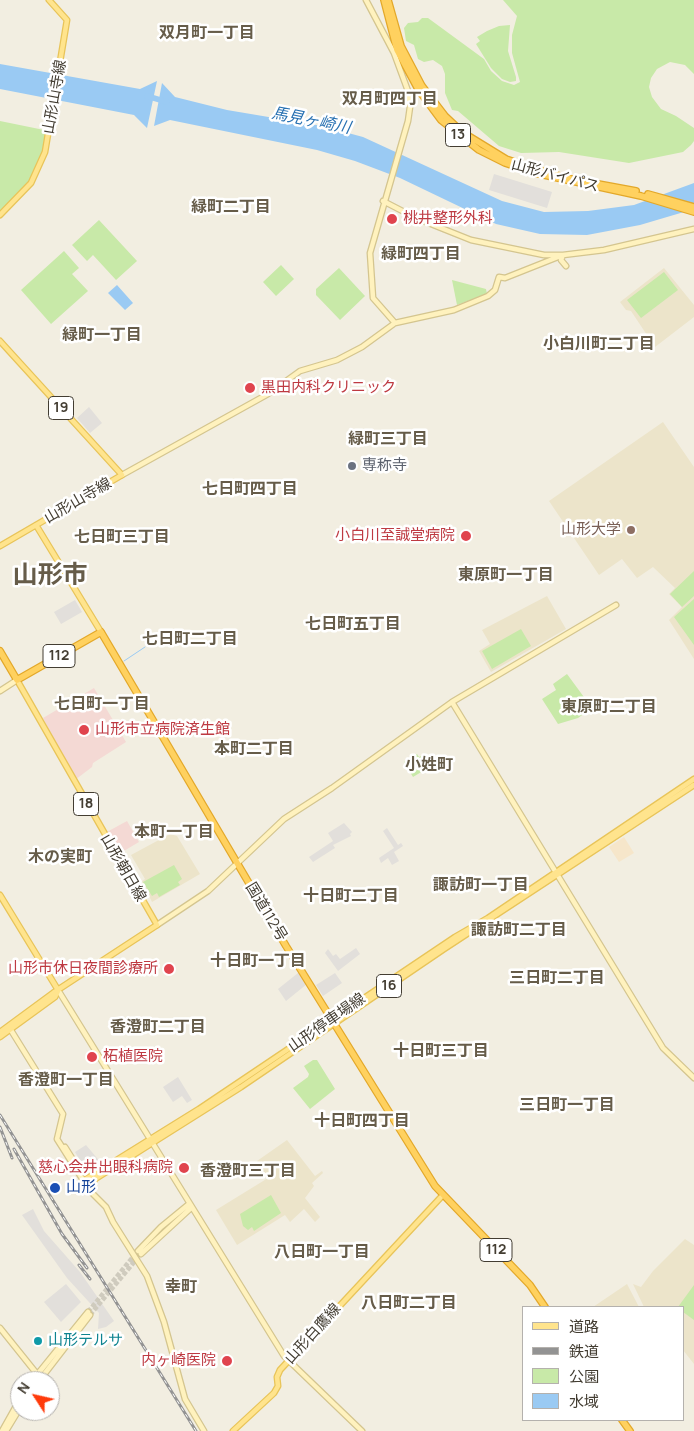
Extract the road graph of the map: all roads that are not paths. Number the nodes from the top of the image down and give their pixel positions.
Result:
1 (49, 0) edge
2 (366, 0) edge
3 (384, 0) edge
4 (388, 0) edge
5 (604, 186) junction
6 (383, 201) junction
7 (694, 207) edge
8 (694, 212) edge
9 (0, 215) edge
10 (694, 229) edge
11 (544, 255) junction
12 (563, 255) junction
13 (541, 264) junction
14 (566, 266) dead end
15 (395, 322) junction
16 (0, 341) edge
17 (122, 476) junction
18 (36, 525) junction
19 (0, 546) edge
20 (616, 605) dead end
21 (101, 632) junction
22 (0, 651) edge
23 (18, 680) junction
24 (0, 691) edge
25 (452, 702) junction
26 (694, 779) edge
27 (694, 785) edge
28 (237, 862) junction
29 (557, 873) junction
30 (0, 895) edge
31 (157, 926) junction
32 (58, 990) junction
33 (333, 1021) junction
34 (10, 1028) junction
35 (0, 1032) edge
36 (0, 1037) edge
37 (694, 1078) edge
38 (152, 1142) junction
39 (85, 1180) junction
40 (91, 1189) junction
41 (442, 1196) junction
42 (190, 1206) junction
43 (140, 1252) tunnel mouth
44 (544, 1306) edge
45 (0, 1328) edge
46 (288, 1362) junction
47 (35, 1371) edge
48 (40, 1371) edge
49 (46, 1371) edge
50 (10, 1416) joint
51 (0, 1425) edge
52 (2, 1431) edge
53 (204, 1431) edge
54 (233, 1431) edge
55 (362, 1431) edge

1 - 9 main road, 山形山寺線
2 - 6 street
3 - 5 highway, 山形バイパス / 13
4 - 5 highway, 山形バイパス / 13
5 - 7 highway, 山形バイパス / 13
5 - 8 highway, 山形バイパス / 13
6 - 11 street
6 - 15 street
10 - 12 street
11 - 12 street
11 - 13 street
12 - 13 street
12 - 14 street
13 - 15 street
15 - 17 street
16 - 17 main road, 山形山寺線 / 19
17 - 18 main road, 山形山寺線
18 - 19 main road
18 - 21 main road, 山形山寺線
20 - 25 street
21 - 23 highway, 112
21 - 28 highway, 国道112号 / 112
22 - 23 highway
23 - 24 street
23 - 31 main road, 山形朝日線 / 18
25 - 28 street
25 - 29 street
26 - 29 main road, 山形停車場線 / 16
27 - 29 main road, 山形停車場線 / 16
28 - 31 street
28 - 33 highway, 国道112号 / 112
29 - 33 main road, 山形停車場線 / 16
29 - 37 street
30 - 32 main road
31 - 32 main road
32 - 34 main road
32 - 38 street
33 - 38 main road, 山形停車場線 / 16
33 - 41 highway, 国道112号 / 112
34 - 35 main road
34 - 36 main road
34 - 39 street
38 - 39 main road, 山形停車場線 / 16
38 - 40 main road, 山形停車場線 / 16
38 - 42 street
39 - 40 street
40 - 53 street
41 - 44 highway, 国道112号 / 112
41 - 46 main road, 山形白鷹線
42 - 43 street
42 - 46 street
45 - 47 street
46 - 54 main road, 山形白鷹線
46 - 55 street
48 - 49 street
50 - 51 street
50 - 52 street

